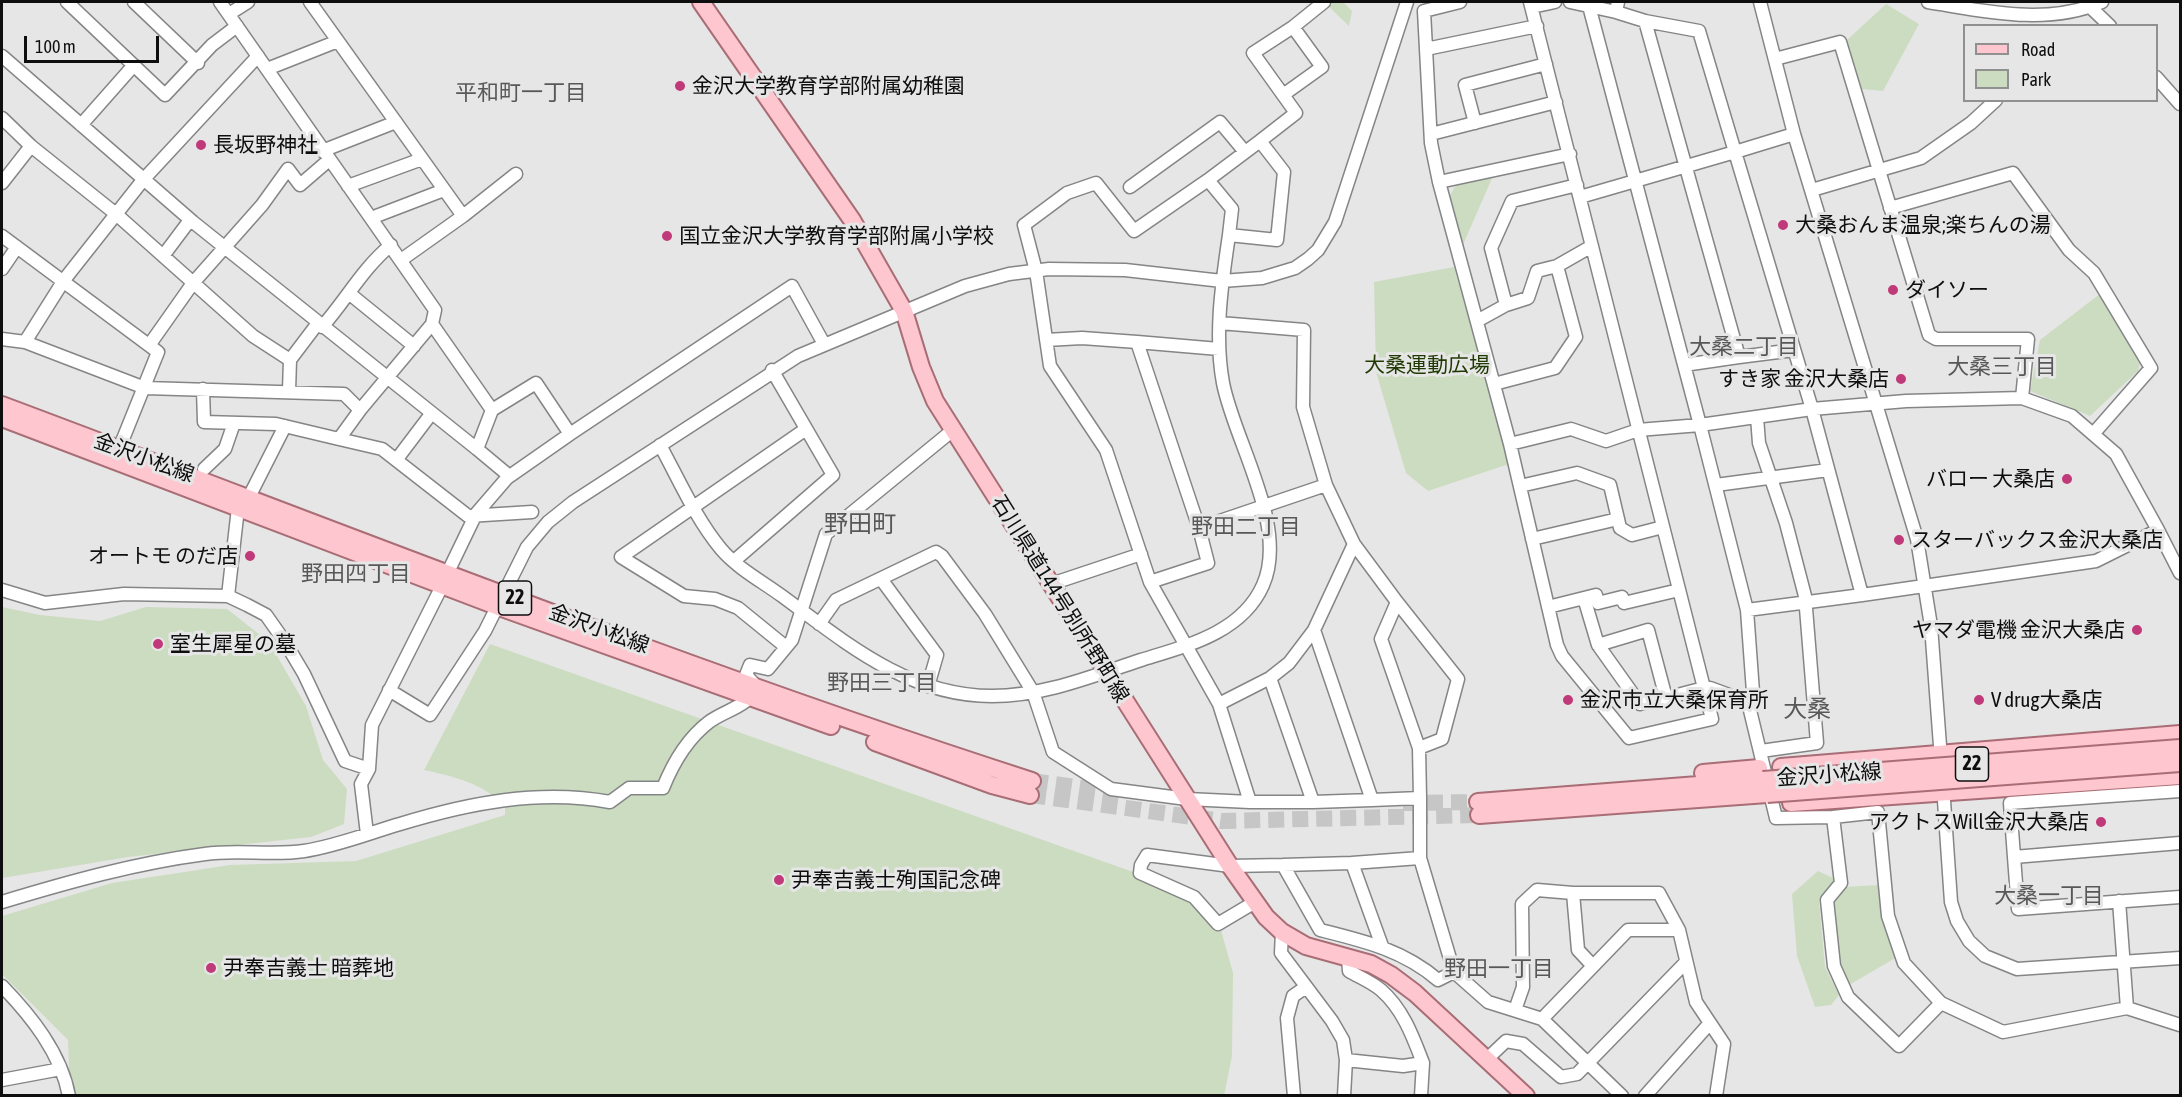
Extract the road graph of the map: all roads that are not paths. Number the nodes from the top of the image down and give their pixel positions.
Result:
1 (67, 2) edge
2 (134, 2) edge
3 (220, 2) edge
4 (248, 2) edge
5 (310, 2) edge
6 (701, 2) edge
7 (1324, 2) edge
8 (1407, 2) edge
9 (1460, 2) edge
10 (1555, 2) edge
11 (1570, 2) edge
12 (1760, 2) edge
13 (1928, 2) edge
14 (2093, 3) edge
15 (1531, 4) edge
16 (1589, 6) junction
17 (1617, 7) edge
18 (2064, 11) junction
19 (229, 14) junction
20 (1646, 21) junction
21 (2064, 24) edge
22 (2109, 24) edge
23 (237, 26) junction
24 (1537, 26) junction
25 (1293, 27) junction
26 (338, 41) junction
27 (1426, 50) junction
28 (2, 56) edge
29 (258, 56) junction
30 (1775, 59) junction
31 (198, 63) junction
32 (1546, 64) junction
33 (134, 65) junction
34 (267, 69) junction
35 (2158, 78) edge
36 (1283, 95) junction
37 (1556, 102) junction
38 (1994, 102) edge
39 (2181, 104) edge
40 (2, 118) edge
41 (396, 122) junction
42 (1475, 123) junction
43 (81, 125) junction
44 (1431, 134) junction
45 (1794, 134) junction
46 (1260, 141) junction
47 (31, 146) junction
48 (1245, 152) junction
49 (1735, 152) junction
50 (1570, 154) junction
51 (326, 156) junction
52 (422, 159) junction
53 (1686, 166) junction
54 (1879, 171) junction
55 (516, 174) dead end
56 (143, 180) junction
57 (1208, 180) junction
58 (1635, 181) junction
59 (1439, 182) junction
60 (2, 183) edge
61 (348, 186) junction
62 (1130, 187) dead end
63 (444, 190) junction
64 (1812, 190) junction
65 (1579, 191) junction
66 (1890, 208) junction
67 (116, 214) junction
68 (463, 216) junction
69 (371, 218) junction
70 (190, 220) junction
71 (1229, 235) junction
72 (2, 236) edge
73 (390, 245) junction
74 (1592, 246) junction
75 (17, 247) junction
76 (223, 247) junction
77 (163, 256) junction
78 (401, 260) junction
79 (1557, 266) junction
80 (2, 269) edge
81 (1036, 271) junction
82 (64, 280) junction
83 (1222, 281) junction
84 (193, 283) junction
85 (350, 294) junction
86 (1506, 305) junction
87 (904, 311) junction
88 (1477, 321) junction
89 (1220, 323) junction
90 (432, 324) junction
91 (320, 325) junction
92 (2, 339) edge
93 (1046, 340) junction
94 (25, 342) junction
95 (1137, 342) junction
96 (150, 344) junction
97 (824, 344) junction
98 (414, 346) junction
99 (1219, 349) junction
100 (1794, 350) junction
101 (1739, 357) junction
102 (290, 360) junction
103 (1684, 365) junction
104 (772, 370) junction
105 (386, 379) junction
106 (1494, 384) junction
107 (145, 388) junction
108 (203, 389) junction
109 (289, 391) junction
110 (2022, 398) junction
111 (1877, 404) junction
112 (2, 405) edge
113 (1812, 409) junction
114 (360, 410) junction
115 (492, 410) junction
116 (431, 414) junction
117 (1757, 417) junction
118 (2, 418) edge
119 (234, 423) junction
120 (1700, 425) junction
121 (285, 426) junction
122 (806, 429) junction
123 (953, 430) junction
124 (1638, 430) junction
125 (2094, 433) junction
126 (570, 434) junction
127 (339, 439) junction
128 (1510, 444) junction
129 (660, 445) junction
130 (119, 449) junction
131 (477, 449) junction
132 (397, 459) junction
133 (204, 469) dead end
134 (1828, 470) junction
135 (1769, 476) junction
136 (507, 478) junction
137 (1326, 485) junction
138 (1716, 485) junction
139 (1520, 486) junction
140 (243, 502) junction
141 (693, 506) junction
142 (1262, 507) junction
143 (532, 512) dead end
144 (476, 514) junction
145 (1618, 519) junction
146 (1663, 527) junction
147 (1199, 528) junction
148 (2158, 530) junction
149 (1532, 539) junction
150 (1354, 544) junction
151 (1141, 554) junction
152 (734, 561) junction
153 (2181, 573) edge
154 (446, 578) junction
155 (881, 579) junction
156 (1150, 582) junction
157 (1051, 584) junction
158 (1926, 585) junction
159 (2, 590) edge
160 (1679, 590) junction
161 (1862, 595) junction
162 (228, 596) junction
163 (1584, 598) junction
164 (501, 600) junction
165 (1397, 602) junction
166 (1806, 602) junction
167 (1548, 607) junction
168 (800, 609) junction
169 (1748, 610) junction
170 (819, 624) junction
171 (1314, 630) junction
172 (1598, 645) junction
173 (1184, 646) junction
174 (786, 647) junction
175 (1106, 672) junction
176 (1270, 678) junction
177 (928, 686) junction
178 (1704, 688) junction
179 (389, 690) junction
180 (1034, 692) junction
181 (754, 693) junction
182 (1666, 698) junction
183 (1748, 702) junction
184 (1219, 704) junction
185 (2181, 736) edge
186 (1419, 748) junction
187 (2181, 748) edge
188 (1761, 751) junction
189 (1940, 754) junction
190 (2181, 763) edge
191 (369, 769) junction
192 (2181, 775) edge
193 (1765, 787) junction
194 (1031, 788) tunnel mouth
195 (2181, 791) edge
196 (1943, 792) junction
197 (1420, 798) junction
198 (1187, 799) junction
199 (1372, 800) junction
200 (1250, 802) junction
201 (1313, 802) junction
202 (1833, 817) junction
203 (367, 834) junction
204 (2181, 843) edge
205 (2014, 857) junction
206 (1420, 858) junction
207 (1352, 863) junction
208 (1283, 865) junction
209 (1230, 866) junction
210 (1573, 893) junction
211 (2181, 897) edge
212 (2119, 901) junction
213 (2, 902) edge
214 (1255, 902) junction
215 (1679, 930) junction
216 (1282, 932) junction
217 (1382, 946) junction
218 (1348, 958) junction
219 (2181, 958) edge
220 (1686, 962) junction
221 (2124, 962) junction
222 (1593, 966) junction
223 (1454, 972) junction
224 (2, 986) edge
225 (1306, 987) junction
226 (1941, 1003) junction
227 (2127, 1008) junction
228 (1515, 1010) junction
229 (1542, 1019) junction
230 (1710, 1023) junction
231 (2181, 1025) edge
232 (1488, 1058) junction
233 (1346, 1060) junction
234 (1423, 1063) junction
235 (1588, 1064) junction
236 (61, 1070) junction
237 (2, 1080) edge
238 (69, 1095) edge
239 (1294, 1095) edge
240 (1344, 1095) edge
241 (1421, 1095) edge
242 (1526, 1095) edge
243 (1622, 1095) edge
244 (1645, 1095) edge
245 (1716, 1095) edge

1 - 33 street
2 - 31 street
3 - 19 street
4 - 19 street
5 - 26 street
6 - 87 main road, 石川県道144号別所野町線
7 - 25 street
8 - 83 street
9 - 27 street
10 - 15 street
11 - 16 street
12 - 30 street
13 - 18 street
14 - 18 street
14 - 22 street
15 - 24 street
16 - 17 street
16 - 58 street
17 - 20 street
18 - 21 street
19 - 23 street
20 - 49 street
20 - 53 street
23 - 29 street
23 - 31 street
24 - 27 street
24 - 32 street
25 - 36 street
25 - 36 street
26 - 34 street
26 - 41 street
27 - 44 street
28 - 43 street
29 - 34 street
29 - 56 street
30 - 45 street
30 - 54 street
31 - 33 street
32 - 37 street
32 - 42 street
33 - 43 street
34 - 51 street
35 - 39 street
36 - 46 street
37 - 42 street
37 - 50 street
38 - 54 street
40 - 47 street
41 - 51 street
41 - 52 street
42 - 44 street
43 - 56 street
44 - 59 street
45 - 49 street
45 - 64 street
46 - 48 street
46 - 71 street
47 - 60 street
47 - 67 street
48 - 57 street
48 - 62 street
49 - 53 street
49 - 100 street
50 - 59 street
50 - 65 street
51 - 61 street
51 - 76 street
52 - 61 street
52 - 63 street
53 - 58 street
53 - 101 street
54 - 64 street
54 - 66 street
55 - 68 street
56 - 67 street
56 - 70 street
57 - 71 street
57 - 81 street
58 - 65 street
58 - 103 street
59 - 88 street
61 - 69 street
63 - 68 street
63 - 69 street
64 - 111 street
65 - 74 street
65 - 86 street
66 - 110 street
66 - 125 street
67 - 77 street
67 - 82 street
68 - 78 street
69 - 73 street
70 - 76 street
70 - 77 street
71 - 83 street
72 - 75 street
73 - 78 street
73 - 85 street
74 - 79 street
74 - 124 street
75 - 80 street
75 - 82 street
76 - 84 street
76 - 91 street
77 - 84 street
78 - 90 street
79 - 86 street
79 - 106 street
81 - 83 street
81 - 87 street
81 - 93 street
82 - 94 street
82 - 96 street
83 - 89 street
84 - 96 street
84 - 102 street
85 - 91 street
85 - 98 street
86 - 88 street
87 - 97 street
87 - 123 main road, 石川県道144号別所野町線
88 - 106 street
89 - 99 street
89 - 137 street
90 - 98 street
90 - 115 street
91 - 102 street
91 - 105 street
92 - 94 street
93 - 95 street
93 - 151 street
94 - 107 street
95 - 99 street
95 - 147 street
96 - 107 street
97 - 104 street
97 - 126 street
98 - 105 street
99 - 142 street
100 - 101 street
100 - 113 street
101 - 103 street
102 - 109 street
103 - 120 street
104 - 122 street
104 - 129 street
105 - 114 street
105 - 116 street
106 - 128 street
107 - 108 street
107 - 130 street
108 - 109 street
108 - 119 street
109 - 114 street
110 - 111 street
110 - 125 street
111 - 113 street
111 - 158 street
112 - 130 main road, 金沢小松線 / 22
113 - 117 street
113 - 134 street
114 - 127 street
115 - 126 street
115 - 131 street
116 - 131 street
116 - 132 street
117 - 120 street
117 - 135 street
118 - 140 main road, 金沢小松線 / 22
119 - 121 street
119 - 133 street
120 - 124 street
120 - 138 street
121 - 127 street
121 - 140 street
122 - 141 street
122 - 152 street
123 - 157 main road, 石川県道144号別所野町線
123 - 168 street
124 - 128 street
124 - 146 street
125 - 148 street
126 - 136 street
127 - 132 street
128 - 139 street
129 - 141 street
129 - 164 street
130 - 140 main road, 金沢小松線 / 22
131 - 136 street
132 - 144 street
134 - 135 street
134 - 161 street
135 - 138 street
135 - 166 street
136 - 144 street
137 - 142 street
137 - 150 street
138 - 169 street
139 - 145 street
139 - 149 street
140 - 154 main road, 金沢小松線 / 22
140 - 162 street
141 - 152 street
141 - 174 street
142 - 147 street
142 - 173 street
143 - 144 street
144 - 154 street
145 - 146 street
145 - 149 street
146 - 160 street
147 - 156 street
148 - 153 street
148 - 158 street
149 - 167 street
150 - 165 street
150 - 171 street
151 - 156 street
151 - 157 street
152 - 168 street
154 - 164 main road, 金沢小松線 / 22
154 - 179 street
155 - 170 street
155 - 177 street
155 - 180 street
156 - 173 street
157 - 175 main road, 石川県道144号別所野町線
158 - 161 street
158 - 189 street
159 - 162 street
160 - 163 street
160 - 178 street
161 - 166 street
162 - 191 street
163 - 167 street
163 - 172 street
164 - 179 street
164 - 181 main road, 金沢小松線 / 22
165 - 186 street
165 - 186 street
166 - 169 street
166 - 188 street
167 - 178 street
168 - 170 street
168 - 174 street
169 - 183 street
170 - 177 street
171 - 176 street
171 - 199 street
172 - 182 street
172 - 182 street
173 - 175 street
173 - 184 street
174 - 181 street
175 - 180 street
175 - 198 main road, 石川県道144号別所野町線
176 - 184 street
176 - 201 street
177 - 180 street
178 - 182 street
178 - 183 street
179 - 191 street
180 - 198 street
181 - 194 main road, 金沢小松線 / 22
181 - 203 street
183 - 188 street
184 - 200 street
185 - 189 main road, 22
186 - 197 street
187 - 193 main road, 金沢小松線 / 22, bridge
188 - 202 street
189 - 193 main road, 22
189 - 196 street
190 - 193 main road, 金沢小松線 / 22, bridge
191 - 203 street
192 - 196 main road, 22
193 - 193 main road, 金沢小松線 / 22
193 - 196 main road, 22
195 - 205 street
196 - 221 street
197 - 199 street
197 - 206 street
198 - 200 street
198 - 209 main road, 石川県道144号別所野町線
199 - 201 street
200 - 201 street
202 - 226 street
202 - 226 street
203 - 213 street
204 - 205 street
205 - 212 street
206 - 207 street
206 - 223 street
207 - 208 street
207 - 217 street
208 - 209 street
208 - 217 street
209 - 214 main road, 石川県道144号別所野町線
209 - 214 street
210 - 215 street
210 - 222 street
210 - 228 street
211 - 212 street
212 - 221 street
214 - 216 main road, 石川県道144号別所野町線
215 - 220 street
215 - 222 street
216 - 218 main road, 石川県道144号別所野町線
216 - 225 street
217 - 223 street
218 - 232 main road, 石川県道144号別所野町線
218 - 234 street
219 - 221 street
220 - 230 street
220 - 235 street
221 - 227 street
222 - 229 street
223 - 228 street
224 - 236 street
225 - 233 street
225 - 239 street
226 - 227 street
227 - 231 street
228 - 229 street
229 - 235 street
230 - 244 street
230 - 245 street
232 - 235 street
232 - 242 main road, 石川県道144号別所野町線
233 - 234 street
233 - 240 street
234 - 241 street
235 - 243 street
236 - 237 street
236 - 238 street

